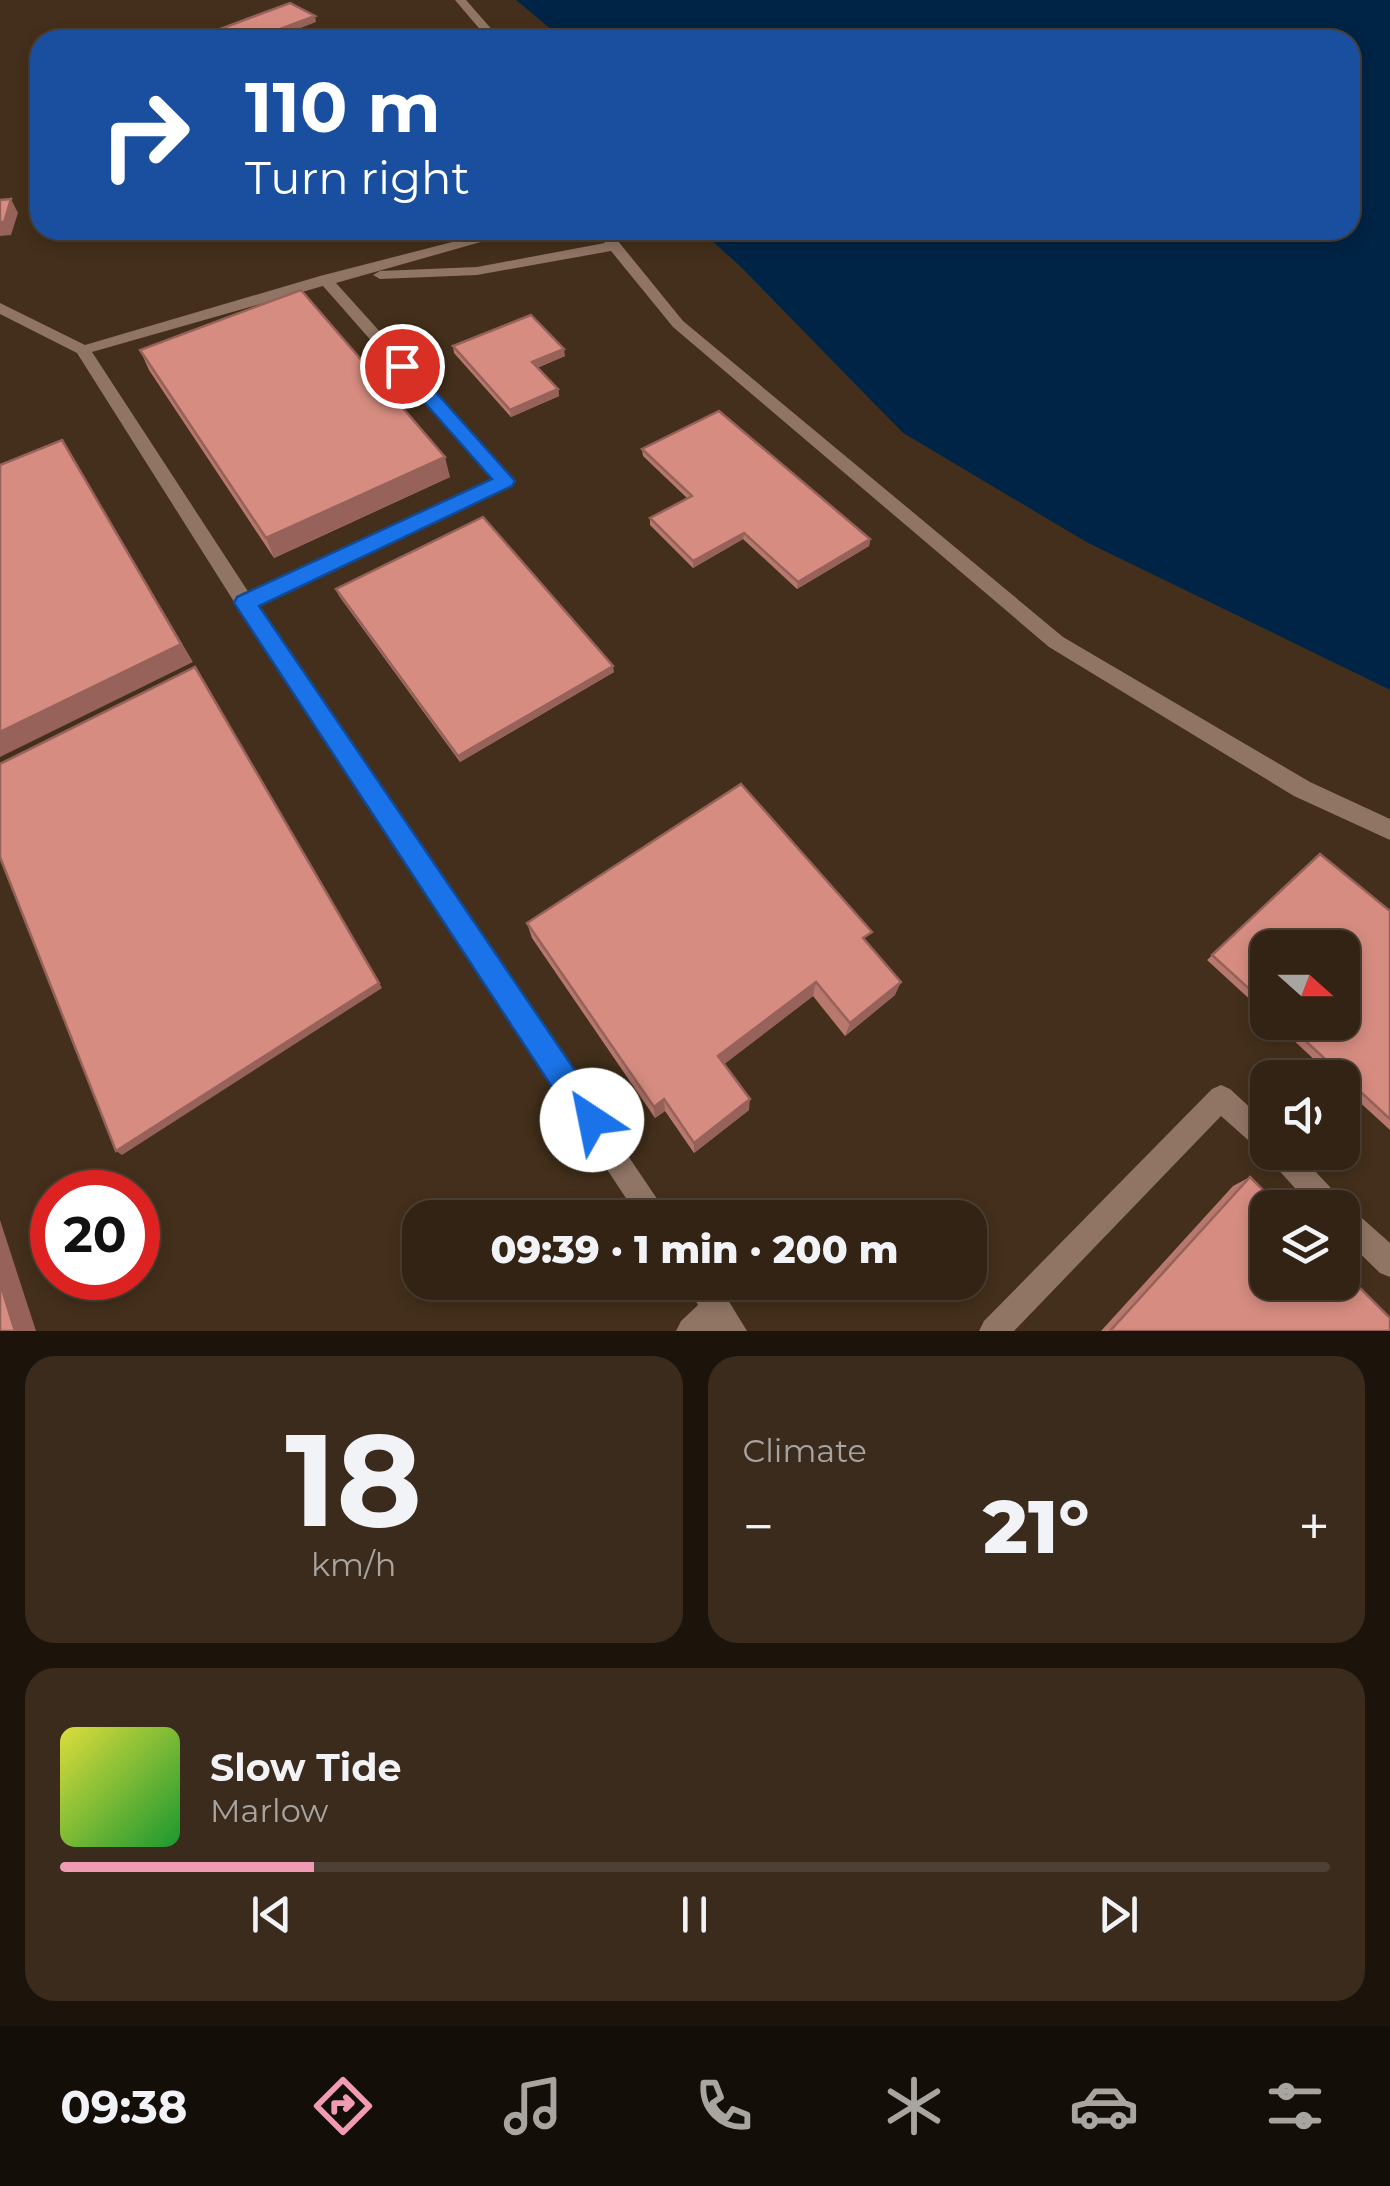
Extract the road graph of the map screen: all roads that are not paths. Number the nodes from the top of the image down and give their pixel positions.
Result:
1 (460, 0) edge
2 (486, 30) edge
3 (477, 240) edge
4 (600, 240) edge
5 (610, 240) edge
6 (326, 279) junction
7 (0, 308) edge
8 (84, 350) junction
9 (245, 603) junction
10 (1390, 830) edge
11 (1250, 1126) edge
12 (1295, 1170) edge
13 (1316, 1190) edge
14 (644, 1200) edge
15 (1360, 1234) edge
16 (1390, 1263) edge
17 (725, 1320) edge
18 (691, 1331) edge
19 (994, 1331) edge

1 - 2 lane
3 - 6 lane
4 - 6 lane
5 - 10 lane
6 - 8 lane
6 - 9 lane
7 - 8 lane
8 - 9 lane
9 - 14 lane
11 - 19 lane
12 - 13 lane
15 - 16 lane
17 - 18 lane

